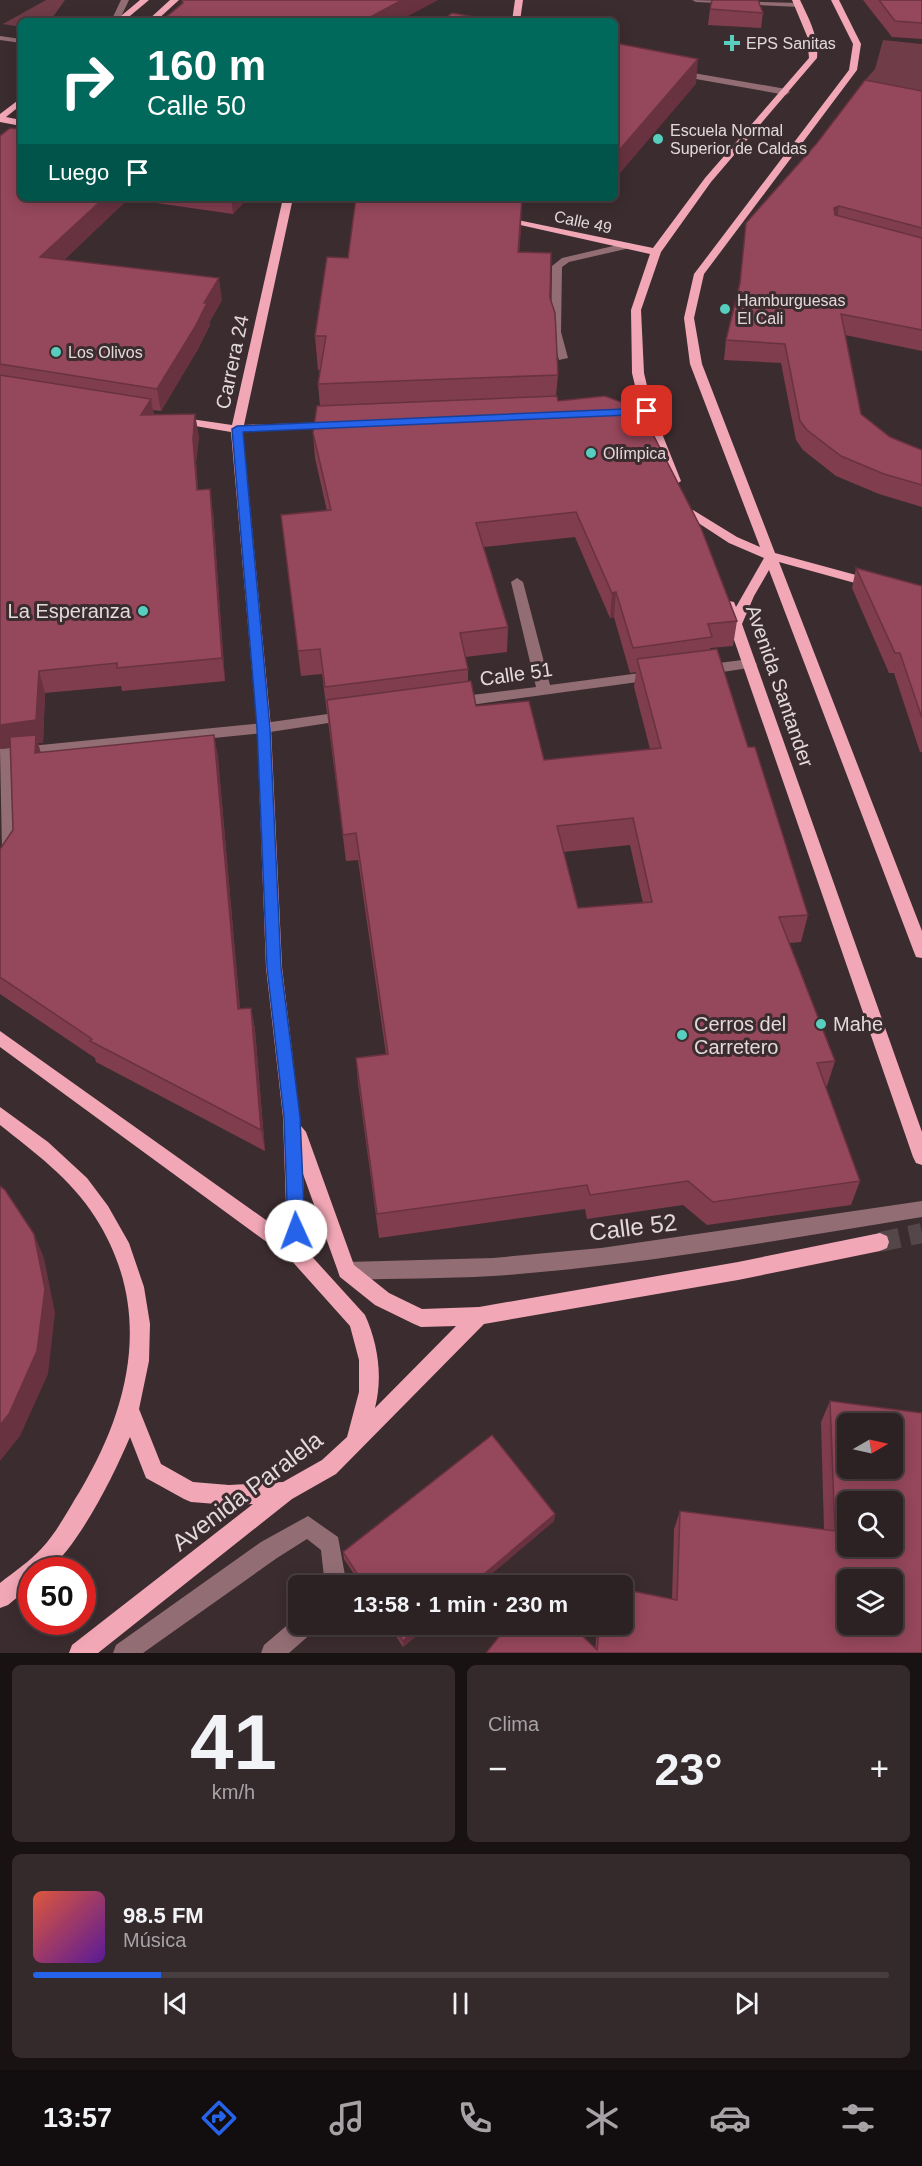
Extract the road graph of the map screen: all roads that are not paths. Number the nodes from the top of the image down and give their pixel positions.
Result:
1 (125, 0) edge
2 (145, 0) edge
3 (174, 0) edge
4 (519, 0) edge
5 (696, 0) edge
6 (835, 0) edge
7 (798, 2) edge
8 (118, 18) edge
9 (121, 18) edge
10 (154, 18) edge
11 (516, 18) edge
12 (0, 38) edge
13 (18, 41) edge
14 (662, 71) edge
15 (786, 92) junction
16 (18, 103) edge
17 (0, 118) edge
18 (18, 122) edge
19 (287, 201) edge
20 (489, 217) edge
21 (626, 246) junction
22 (656, 252) junction
23 (563, 358) dead end
24 (160, 417) edge
25 (343, 424) edge
26 (237, 429) junction
27 (685, 504) junction
28 (701, 539) edge
29 (771, 556) junction
30 (517, 582) dead end
31 (890, 589) edge
32 (724, 590) edge
33 (736, 623) junction
34 (750, 664) junction
35 (693, 671) edge
36 (670, 674) edge
37 (544, 690) junction
38 (439, 704) edge
39 (369, 714) edge
40 (264, 728) junction
41 (4, 753) edge
42 (0, 867) edge
43 (922, 952) edge
44 (0, 1038) edge
45 (0, 1115) edge
46 (292, 1117) junction
47 (922, 1157) edge
48 (922, 1209) edge
49 (880, 1242) tunnel mouth
50 (297, 1253) junction
51 (347, 1271) junction
52 (479, 1316) junction
53 (130, 1411) junction
54 (355, 1443) junction
55 (285, 1492) junction
56 (335, 1575) edge
57 (0, 1597) edge
58 (292, 1635) edge
59 (80, 1653) edge
60 (124, 1653) edge
61 (272, 1653) edge

1 - 8 street
2 - 9 main road
3 - 10 main road
4 - 11 main road
5 - 7 street
6 - 29 main road, Avenida Santander
7 - 15 main road
12 - 13 street
14 - 15 street
15 - 22 main road
16 - 17 main road
17 - 18 main road
19 - 26 main road, Carrera 24
20 - 21 main road, Calle 49
21 - 22 main road, Calle 49
21 - 23 street
22 - 27 main road
24 - 26 main road
25 - 26 main road
26 - 40 main road, Carrera 24
27 - 28 main road
27 - 29 main road
29 - 31 main road
29 - 33 main road
29 - 43 main road, Avenida Santander
30 - 37 street
32 - 33 main road, Avenida Santander
33 - 34 main road, Avenida Santander
34 - 35 street
34 - 47 main road, Avenida Santander
36 - 37 street, Calle 51
37 - 38 street, Calle 51
39 - 40 street
40 - 41 street
40 - 46 main road, Carrera 24
41 - 42 street
44 - 50 main road, Avenida Paralela
45 - 53 main road
46 - 50 main road, Carrera 24
46 - 51 main road
48 - 51 street, Calle 52
49 - 52 main road
50 - 54 main road, Avenida Paralela
51 - 52 main road
52 - 54 main road
53 - 55 main road
53 - 57 main road
54 - 55 main road, Avenida Paralela
55 - 59 main road, Avenida Paralela
56 - 60 street
58 - 61 street

